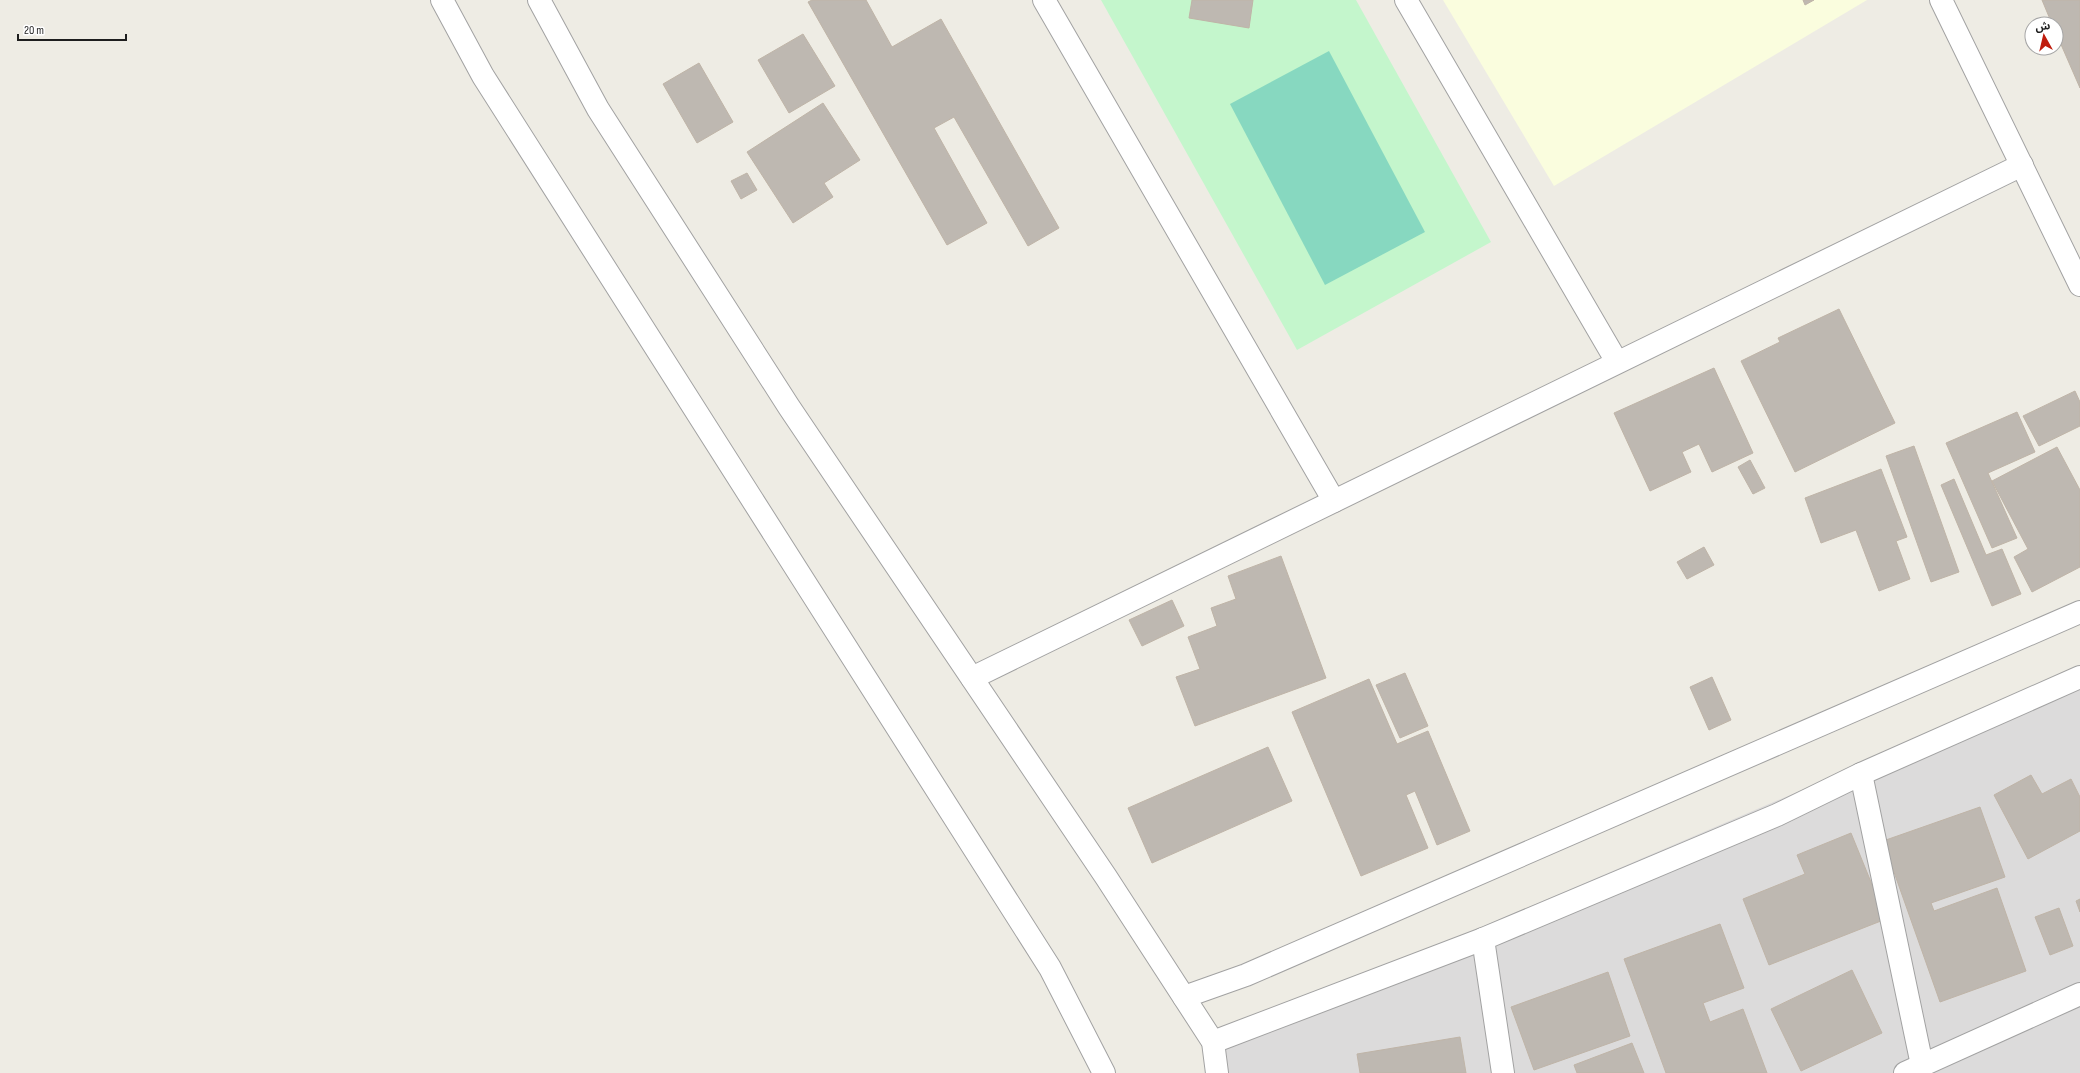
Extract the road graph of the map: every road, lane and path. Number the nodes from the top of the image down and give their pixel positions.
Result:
1 (442, 0) edge
2 (539, 0) edge
3 (1044, 0) edge
4 (1406, 0) edge
5 (1941, 0) edge
6 (2022, 165) junction
7 (2080, 285) edge
8 (1618, 362) junction
9 (1334, 501) junction
10 (2080, 612) edge
11 (2080, 677) edge
12 (972, 678) junction
13 (1861, 774) junction
14 (1483, 939) junction
15 (2080, 994) edge
16 (1184, 997) junction
17 (1213, 1042) junction
18 (1913, 1069) edge
19 (1104, 1073) edge
20 (1217, 1073) edge
21 (1503, 1073) edge

1 - 19 street
2 - 12 street
3 - 9 street
4 - 8 street
5 - 6 street
6 - 7 street
6 - 8 street
8 - 9 street
9 - 12 street
10 - 16 street
11 - 13 street
12 - 16 street
13 - 14 street
13 - 18 street
14 - 17 street
14 - 21 street
15 - 18 street
16 - 17 street
17 - 20 street

